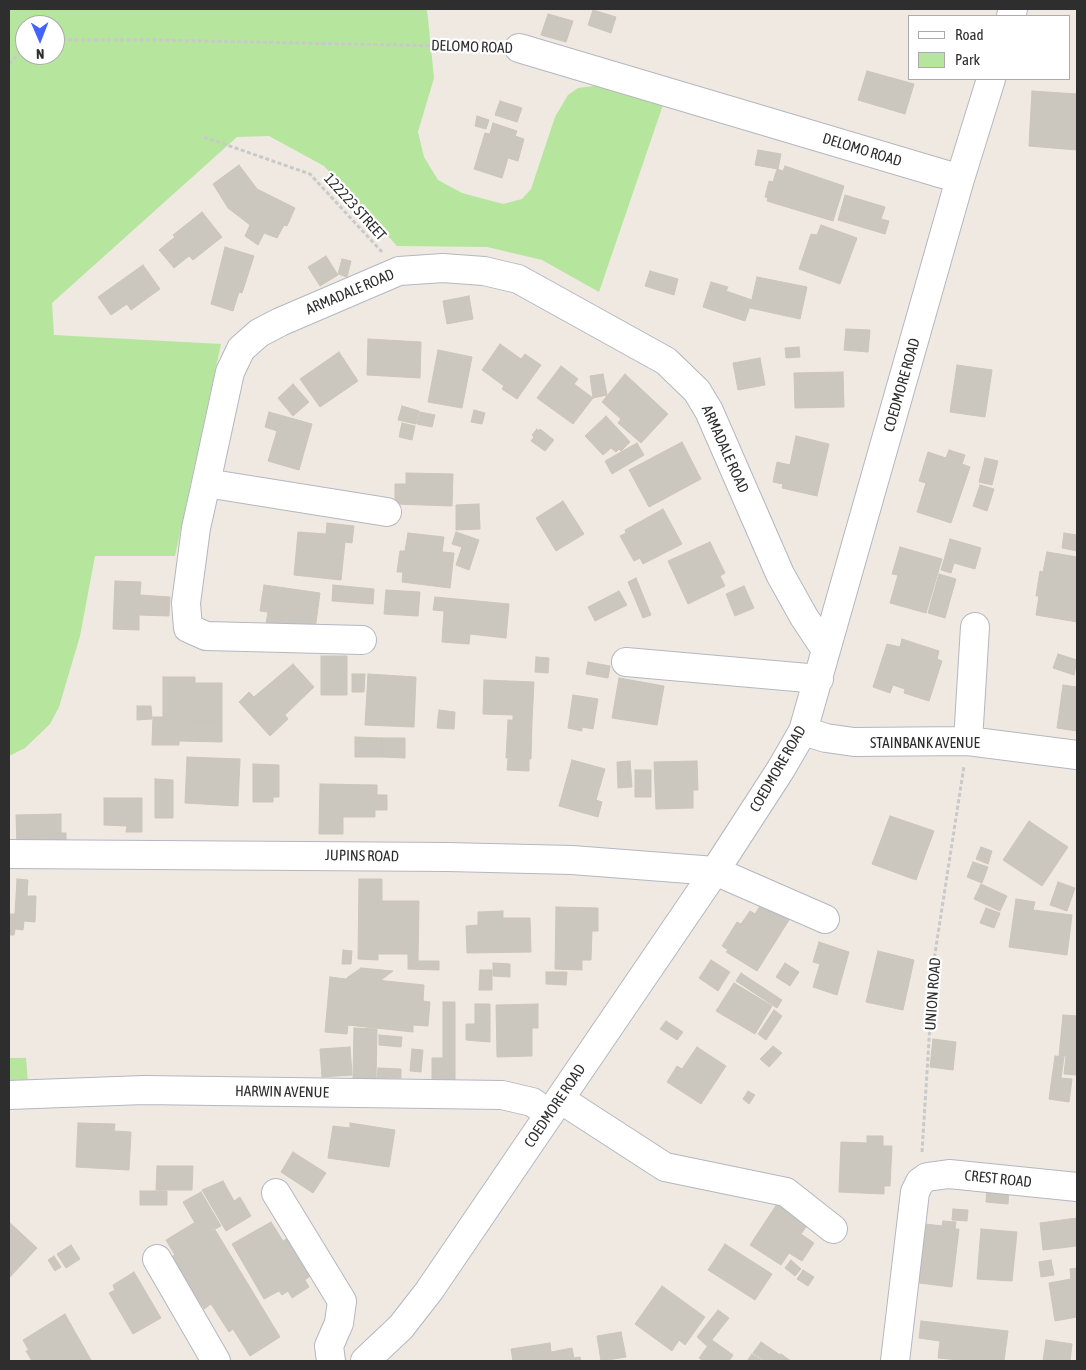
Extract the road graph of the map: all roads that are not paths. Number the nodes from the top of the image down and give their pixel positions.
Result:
1 (519, 48) road end
2 (991, 80) edge
3 (960, 179) junction
4 (206, 484) junction
5 (387, 512) dead end
6 (975, 627) dead end
7 (362, 640) dead end
8 (826, 650) junction
9 (626, 662) dead end
10 (819, 679) junction
11 (802, 731) junction
12 (968, 741) junction
13 (1077, 755) edge
14 (9, 854) edge
15 (715, 870) junction
16 (825, 919) dead end
17 (9, 1095) edge
18 (555, 1106) junction
19 (1077, 1187) edge
20 (276, 1194) dead end
21 (833, 1229) dead end
22 (157, 1259) dead end
23 (216, 1361) edge
24 (331, 1361) edge
25 (365, 1361) edge
26 (895, 1361) edge

1 - 3 street, DELOMO ROAD
2 - 3 street, COEDMORE ROAD
3 - 8 street, COEDMORE ROAD
4 - 5 street
4 - 7 street, ARMADALE ROAD
4 - 8 street, ARMADALE ROAD
6 - 12 street
8 - 10 street, COEDMORE ROAD
9 - 10 street
10 - 11 street, COEDMORE ROAD
11 - 12 street, STAINBANK AVENUE
11 - 15 street, COEDMORE ROAD
12 - 13 street, STAINBANK AVENUE
14 - 15 street, JUPINS ROAD
15 - 16 street
15 - 18 street, COEDMORE ROAD
17 - 18 street, HARWIN AVENUE
18 - 21 street, HARWIN AVENUE
18 - 25 street, COEDMORE ROAD
19 - 26 street, CREST ROAD
20 - 24 street
22 - 23 street

